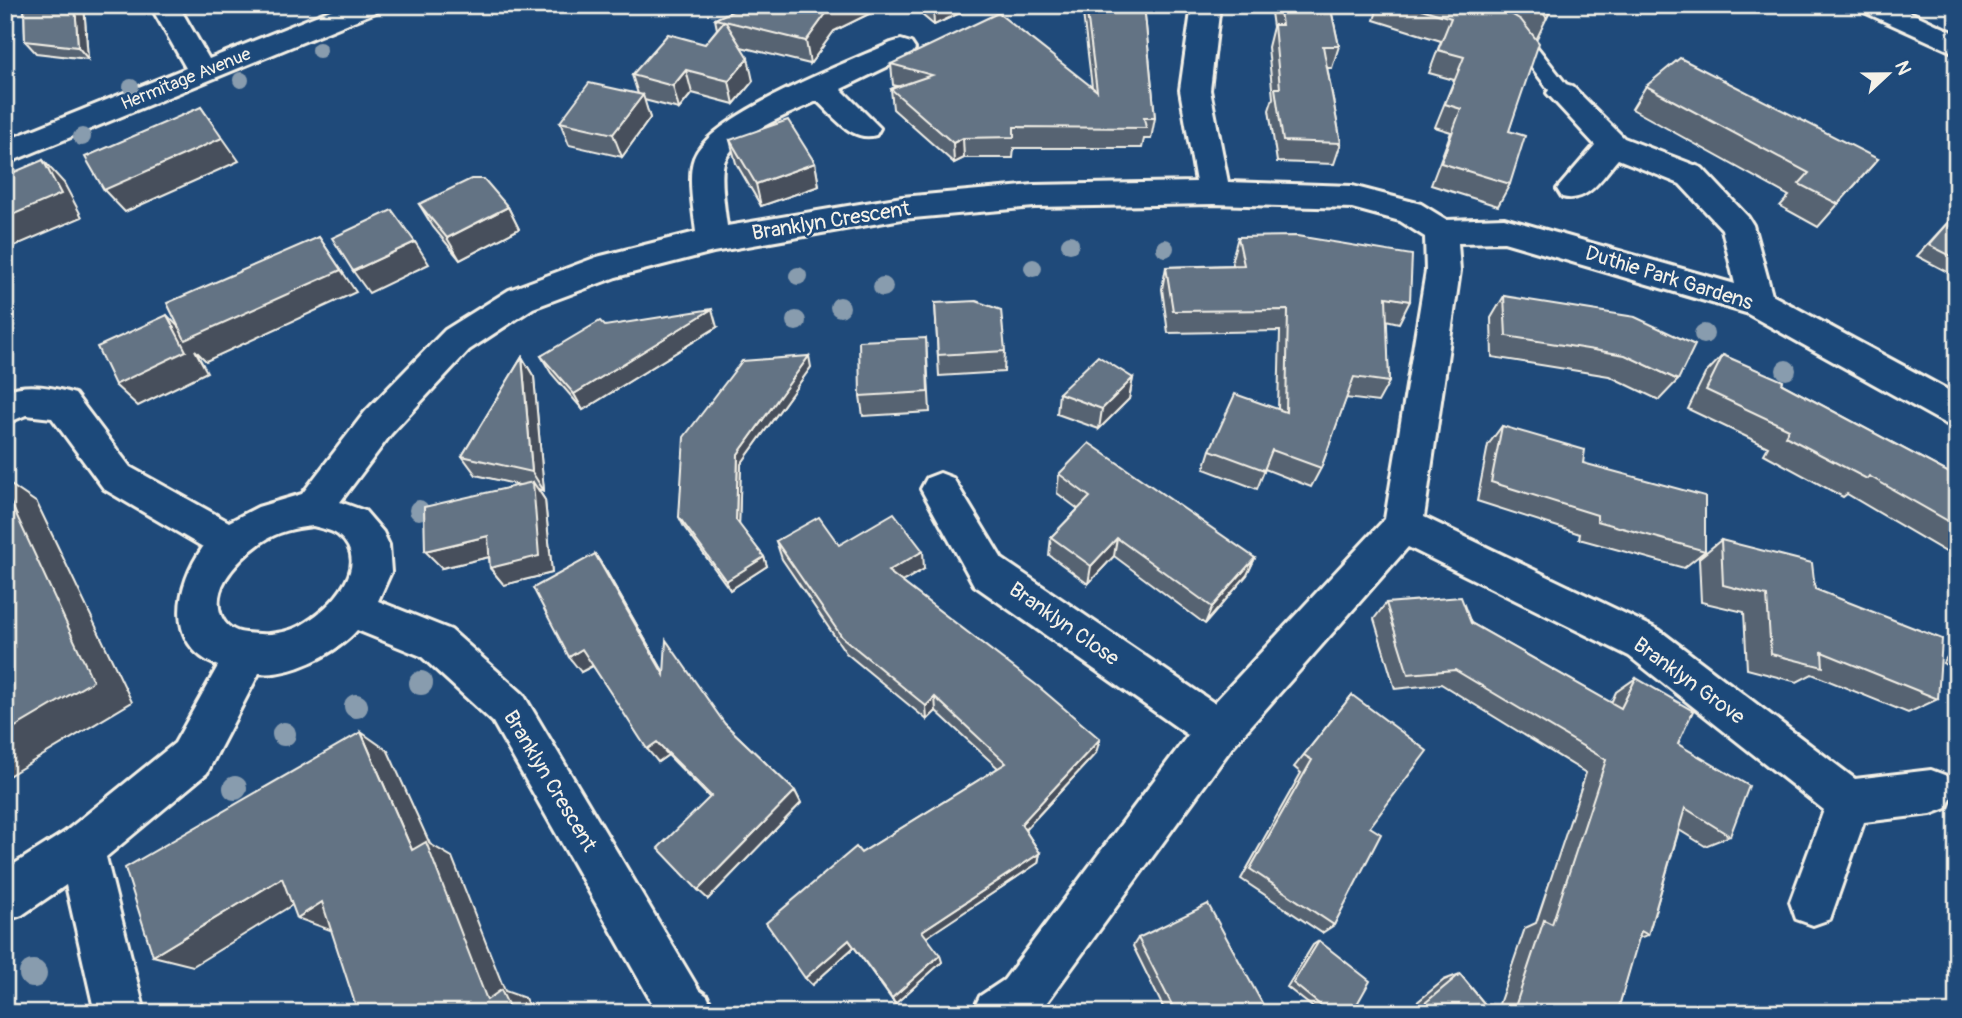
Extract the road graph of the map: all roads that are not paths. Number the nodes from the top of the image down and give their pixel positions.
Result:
1 (164, 5) edge
2 (368, 5) edge
3 (1206, 5) edge
4 (1872, 5) edge
5 (1499, 25) edge
6 (1957, 45) edge
7 (901, 49) dead end
8 (202, 72) junction
9 (822, 89) junction
10 (1562, 93) joint
11 (865, 128) dead end
12 (1613, 145) junction
13 (5, 153) edge
14 (1573, 189) dead end
15 (1214, 193) junction
16 (1441, 232) junction
17 (713, 240) junction
18 (1757, 303) junction
19 (5, 409) edge
20 (1957, 412) edge
21 (940, 489) dead end
22 (313, 509) junction
23 (1403, 526) junction
24 (231, 543) junction
25 (352, 609) junction
26 (246, 656) junction
27 (1218, 731) junction
28 (1931, 792) dead end
29 (1849, 802) junction
30 (81, 848) junction
31 (5, 898) edge
32 (1813, 902) dead end
33 (1019, 1008) edge
34 (120, 1013) edge
35 (690, 1013) edge

1 - 8 street
2 - 8 street, Hermitage Avenue
3 - 15 street
4 - 6 street
5 - 10 lane
7 - 9 street
8 - 13 street, Hermitage Avenue
9 - 11 street
9 - 17 street
10 - 12 street
12 - 14 street
12 - 18 street
15 - 16 street, Branklyn Crescent
15 - 17 street, Branklyn Crescent
16 - 18 street, Duthie Park Gardens
16 - 23 street
17 - 22 street, Branklyn Crescent
18 - 20 street, Duthie Park Gardens
19 - 24 street
21 - 27 street, Branklyn Close
22 - 24 street
22 - 25 street
23 - 27 street
23 - 29 street, Branklyn Grove
24 - 26 street
25 - 26 street
25 - 35 street, Branklyn Crescent
26 - 30 street
27 - 33 street
28 - 29 street
29 - 32 street
30 - 31 street
30 - 34 street

